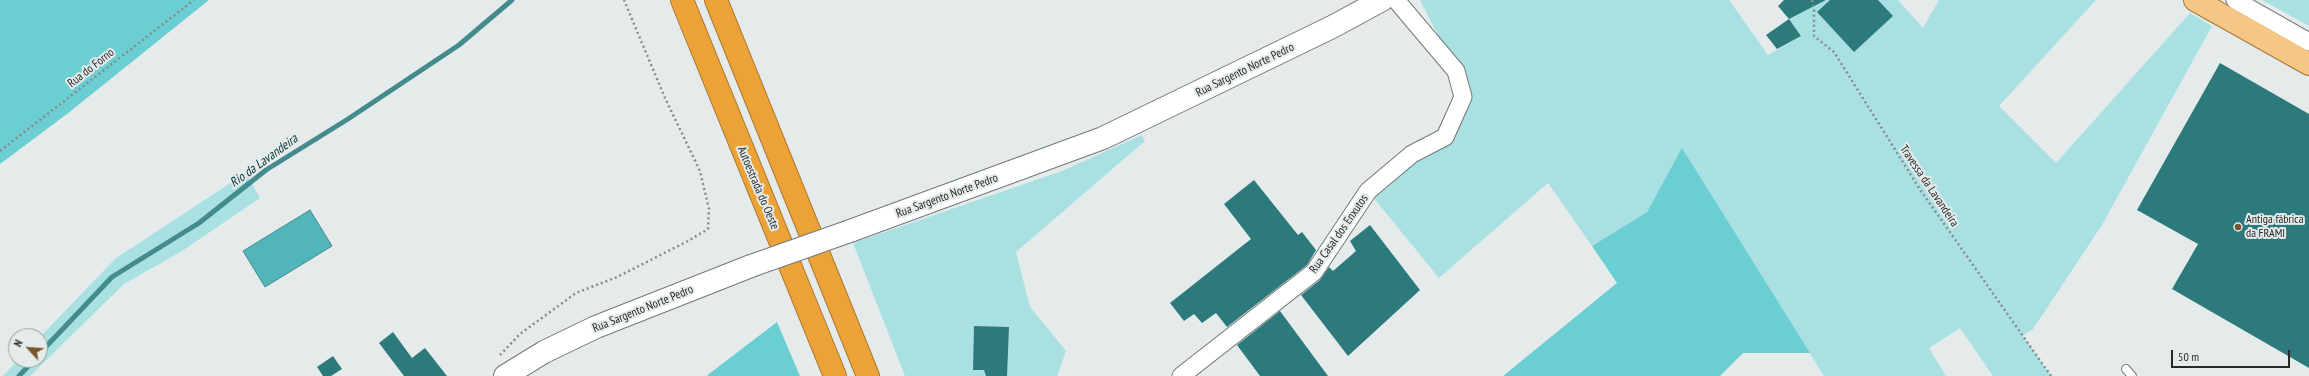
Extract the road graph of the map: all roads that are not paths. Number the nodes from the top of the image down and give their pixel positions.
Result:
1 (682, 0) edge
2 (716, 0) edge
3 (1382, 0) edge
4 (1396, 0) edge
5 (2195, 0) edge
6 (2235, 0) edge
7 (2309, 42) edge
8 (2309, 64) edge
9 (501, 368) edge
10 (2126, 369) dead end
11 (835, 376) edge
12 (868, 376) edge
13 (1181, 376) edge
14 (2132, 376) edge

1 - 11 highway, Autoestrada do Oeste
2 - 12 highway
3 - 9 street, Rua Sargento Norte Pedro, bridge
4 - 13 street, Rua Casal dos Enxutos
5 - 8 main road
6 - 7 street
10 - 14 lane

